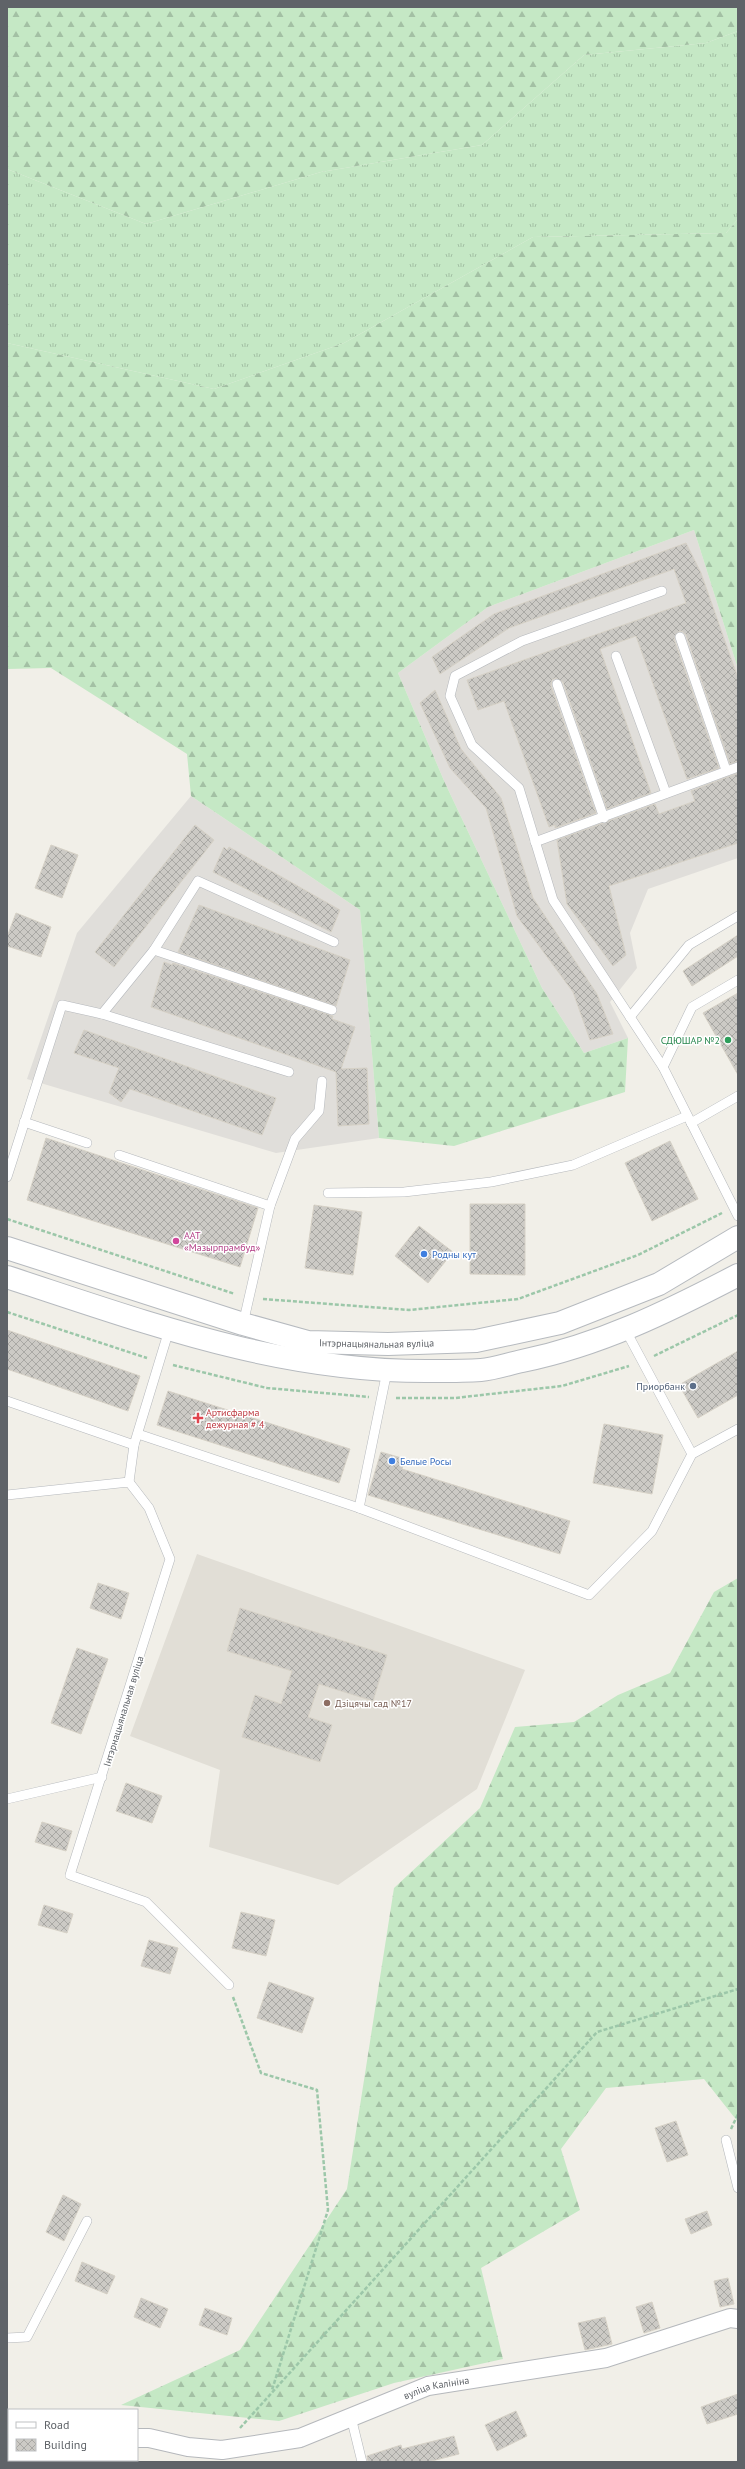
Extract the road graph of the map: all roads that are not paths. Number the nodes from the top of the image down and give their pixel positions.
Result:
1 (662, 591) dead end
2 (680, 637) dead end
3 (616, 656) dead end
4 (557, 684) dead end
5 (738, 767) edge
6 (726, 770) junction
7 (666, 793) junction
8 (604, 818) junction
9 (535, 842) junction
10 (738, 916) edge
11 (334, 942) dead end
12 (154, 950) junction
13 (738, 980) edge
14 (332, 1010) dead end
15 (102, 1014) junction
16 (630, 1017) junction
17 (663, 1067) junction
18 (289, 1072) dead end
19 (322, 1081) dead end
20 (738, 1096) edge
21 (689, 1120) junction
22 (24, 1122) junction
23 (87, 1143) dead end
24 (119, 1155) dead end
25 (7, 1177) edge
26 (328, 1193) dead end
27 (270, 1206) junction
28 (738, 1216) edge
29 (738, 1237) edge
30 (7, 1248) edge
31 (738, 1275) edge
32 (7, 1277) edge
33 (243, 1324) junction
34 (625, 1329) junction
35 (169, 1330) junction
36 (387, 1371) junction
37 (7, 1401) edge
38 (738, 1429) edge
39 (138, 1434) junction
40 (134, 1445) junction
41 (692, 1454) junction
42 (129, 1482) junction
43 (7, 1495) edge
44 (359, 1508) junction
45 (102, 1777) junction
46 (7, 1799) edge
47 (229, 1985) road end
48 (726, 2140) dead end
49 (738, 2188) edge
50 (87, 2221) dead end
51 (738, 2319) edge
52 (7, 2338) edge
53 (351, 2417) junction
54 (138, 2438) edge
55 (362, 2462) edge

1 - 9 lane
2 - 6 lane
3 - 7 lane
4 - 8 lane
5 - 6 lane
6 - 7 lane
7 - 8 lane
8 - 9 lane
9 - 16 lane
10 - 16 lane
11 - 12 lane
12 - 14 lane
12 - 15 lane
13 - 17 lane
15 - 18 lane
15 - 22 lane
16 - 17 lane
17 - 21 lane
19 - 27 lane
20 - 21 lane
21 - 26 lane
21 - 28 lane
22 - 23 lane
22 - 25 lane
24 - 27 lane
27 - 33 lane
29 - 33 main road, Інтэрнацыянальная вуліца
30 - 33 main road, Інтэрнацыянальная вуліца
31 - 34 main road
32 - 35 main road
34 - 36 main road
34 - 41 lane
35 - 36 main road
35 - 39 lane
36 - 44 lane
37 - 40 lane
38 - 41 lane
39 - 40 lane
39 - 44 lane
40 - 42 lane
41 - 44 lane
42 - 43 lane
42 - 45 lane, Інтэрнацыянальная вуліца
45 - 46 lane
45 - 47 lane, Інтэрнацыянальная вуліца
48 - 49 lane
50 - 52 lane
51 - 53 street, вуліца Калініна
53 - 54 street, вуліца Калініна
53 - 55 lane

